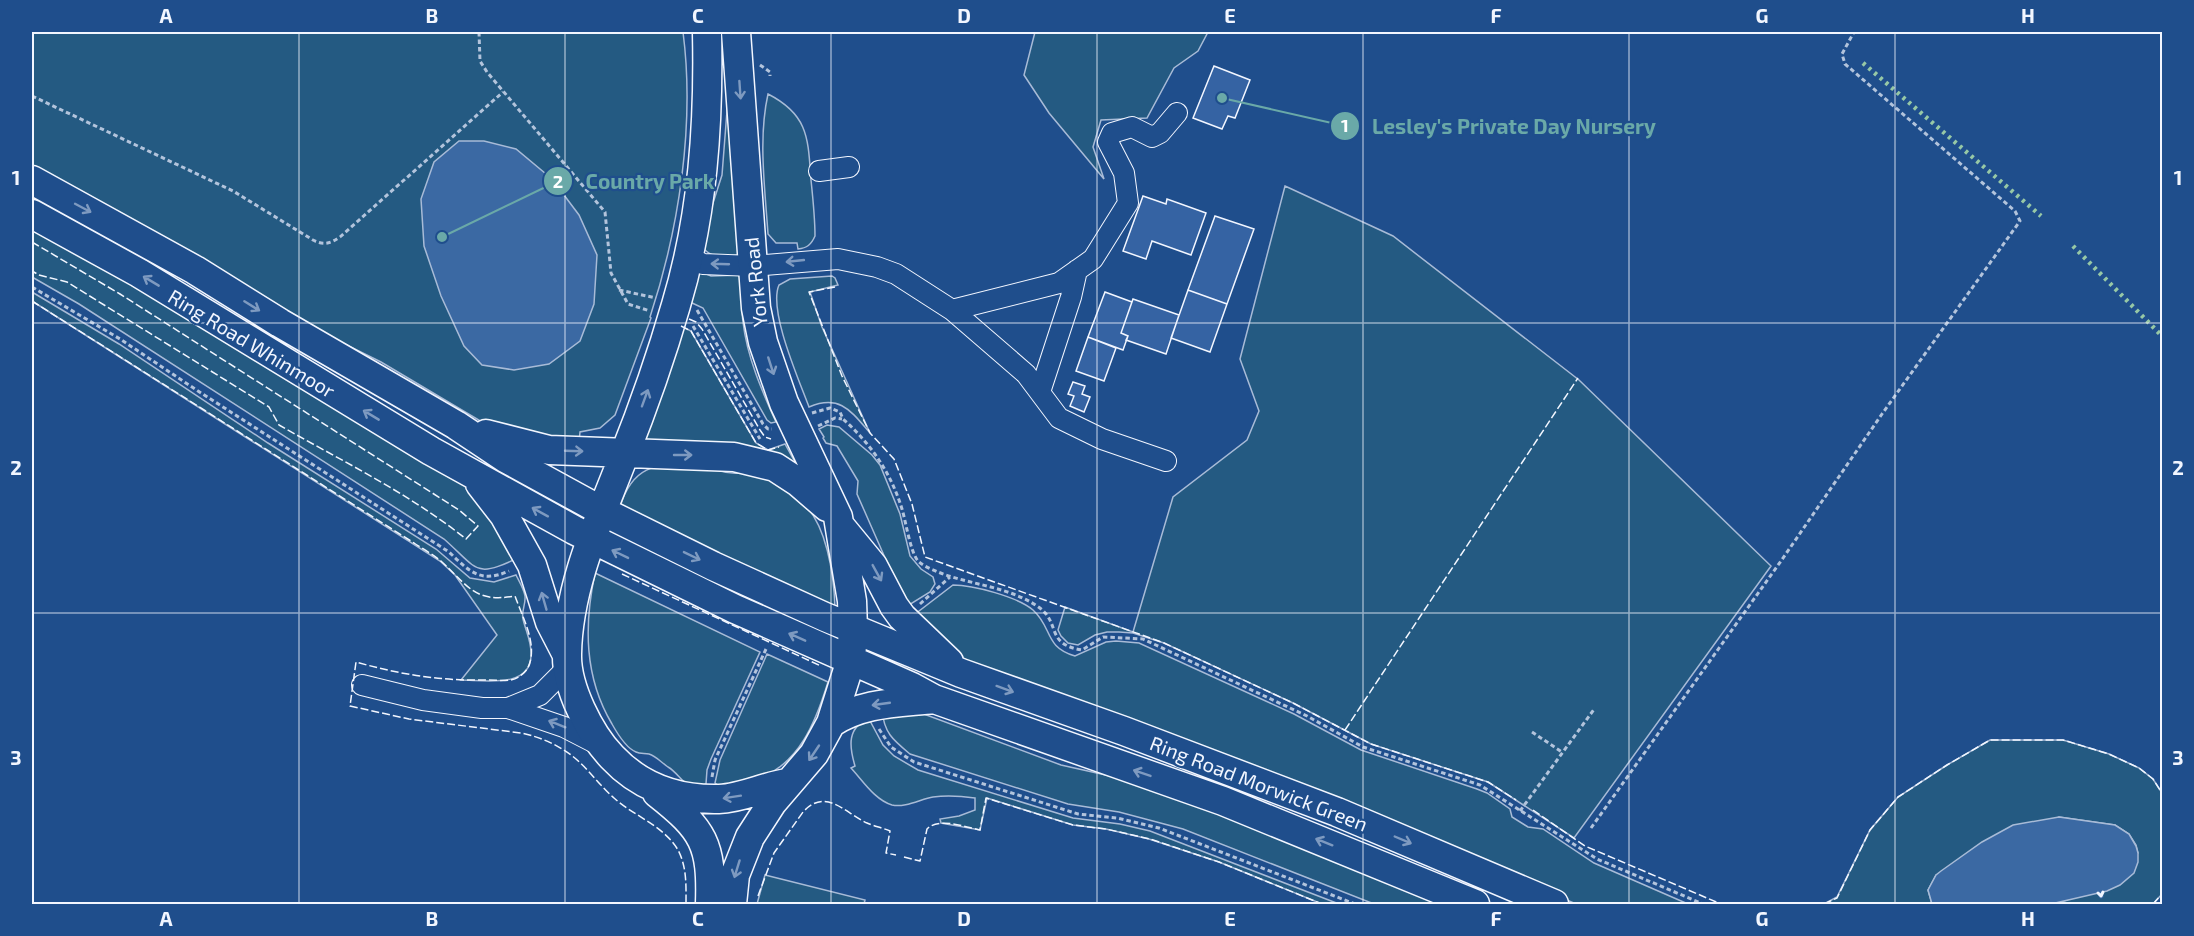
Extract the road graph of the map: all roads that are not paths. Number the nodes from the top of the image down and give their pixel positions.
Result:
1 (707, 32) edge
2 (736, 32) edge
3 (1177, 113) dead end
4 (849, 167) dead end
5 (819, 171) dead end
6 (32, 180) edge
7 (32, 214) edge
8 (689, 257) junction
9 (752, 266) junction
10 (1077, 270) junction
11 (952, 310) junction
12 (1040, 392) junction
13 (456, 424) junction
14 (625, 453) junction
15 (1167, 461) dead end
16 (471, 474) junction
17 (602, 511) junction
18 (839, 522) junction
19 (592, 540) junction
20 (852, 629) junction
21 (850, 660) junction
22 (568, 661) junction
23 (961, 673) junction
24 (362, 685) dead end
25 (934, 699) junction
26 (508, 708) junction
27 (831, 723) junction
28 (603, 747) junction
29 (788, 783) junction
30 (648, 786) junction
31 (710, 904) edge
32 (732, 904) edge
33 (1475, 904) edge
34 (1554, 904) edge

1 - 8 highway
2 -> 9 highway, York Road
3 - 10 street
4 - 5 street
6 -> 13 highway, Ring Road Whinmoor
16 -> 7 highway, Ring Road Whinmoor
9 -> 8 street
14 -> 8 highway
11 -> 9 street
9 -> 18 highway, York Road
10 - 11 street
10 - 12 street
11 - 12 street
12 - 15 street
13 -> 14 highway, Ring Road Whinmoor
13 - 17 highway, Ring Road Whinmoor
14 - 17 highway
14 -> 18 highway, Ring Road Whinmoor
19 -> 16 highway, Ring Road Whinmoor
22 -> 16 highway, Ring Road Whinmoor
17 - 19 highway
17 -> 20 highway, Ring Road Whinmoor
18 - 20 highway
18 -> 23 highway, Ring Road Morwick Green
21 -> 19 highway, Ring Road Whinmoor
19 - 22 highway
20 - 21 highway
20 - 23 highway, Ring Road Morwick Green
21 - 25 highway, Ring Road Morwick Green
21 - 27 highway
22 - 26 street
22 - 28 highway
23 -> 34 highway, Ring Road Morwick Green
24 - 26 street
25 -> 27 highway, Ring Road Morwick Green
33 -> 25 highway, Ring Road Morwick Green
28 -> 26 street
27 -> 29 highway
28 - 30 highway
29 -> 30 highway
29 -> 32 highway
30 - 31 highway

